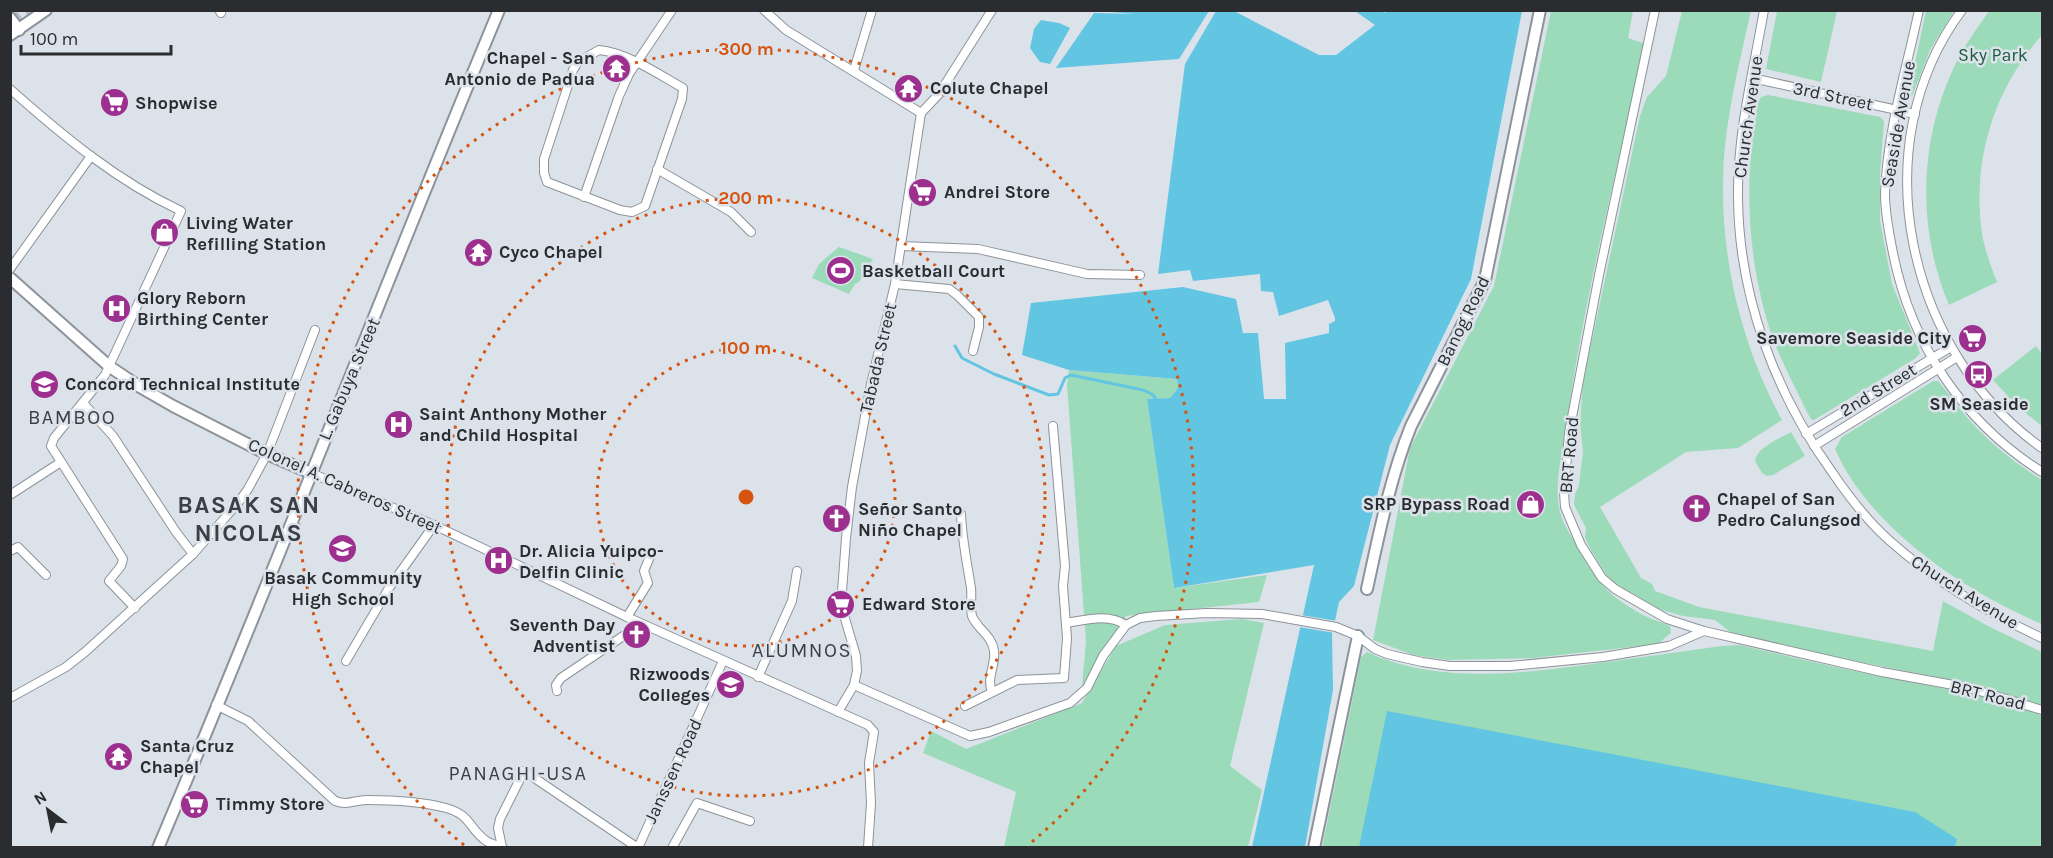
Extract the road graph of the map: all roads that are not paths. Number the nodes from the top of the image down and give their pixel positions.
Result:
1 (46, 10) edge
2 (499, 10) edge
3 (672, 10) edge
4 (764, 10) edge
5 (872, 10) edge
6 (992, 10) edge
7 (1540, 10) edge
8 (1655, 10) edge
9 (1764, 10) edge
10 (1919, 10) edge
11 (1962, 10) edge
12 (10, 18) edge
13 (15, 33) edge
14 (636, 63) junction
15 (854, 70) junction
16 (1752, 78) junction
17 (10, 89) edge
18 (1898, 110) junction
19 (921, 113) junction
20 (1915, 114) junction
21 (91, 156) junction
22 (657, 169) junction
23 (584, 197) junction
24 (751, 232) dead end
25 (901, 246) junction
26 (10, 269) edge
27 (1140, 274) dead end
28 (10, 278) edge
29 (895, 284) junction
30 (315, 330) dead end
31 (1951, 347) junction
32 (973, 351) dead end
33 (1957, 357) junction
34 (1932, 358) junction
35 (110, 367) junction
36 (1938, 369) junction
37 (84, 404) junction
38 (1053, 426) dead end
39 (1806, 434) junction
40 (1814, 446) junction
41 (2043, 448) edge
42 (267, 454) junction
43 (61, 462) junction
44 (2043, 471) edge
45 (311, 473) junction
46 (10, 495) edge
47 (961, 514) dead end
48 (434, 525) junction
49 (10, 551) edge
50 (193, 554) junction
51 (651, 554) dead end
52 (797, 572) dead end
53 (46, 575) dead end
54 (1367, 589) dead end
55 (135, 608) junction
56 (627, 617) junction
57 (1066, 623) junction
58 (641, 624) junction
59 (1126, 625) junction
60 (1704, 631) junction
61 (1358, 636) junction
62 (2043, 638) edge
63 (346, 661) dead end
64 (723, 661) junction
65 (758, 677) junction
66 (854, 685) junction
67 (557, 691) dead end
68 (993, 692) junction
69 (10, 698) edge
70 (216, 705) junction
71 (964, 706) dead end
72 (2043, 710) edge
73 (838, 712) junction
74 (750, 821) dead end
75 (502, 847) edge
76 (158, 848) edge
77 (638, 848) edge
78 (672, 848) edge
79 (868, 848) edge
80 (1314, 848) edge

1 - 13 street
2 - 45 street, L. Gabuya Street
3 - 14 street
4 - 15 street
5 - 15 street
6 - 19 street
7 - 54 street, Banog Road
8 - 60 street, BRT Road
9 - 16 street, Church Avenue
10 - 18 street, Seaside Avenue
11 - 20 street, Seaside Avenue
12 - 13 street
14 - 22 street
14 - 23 street
14 - 23 street
15 - 19 street
16 - 18 street, 3rd Street
16 - 39 street, Church Avenue
17 - 21 street
18 - 20 street, 3rd Street
18 - 34 street, Seaside Avenue
19 - 25 street, Tabada Street
20 - 31 street, Seaside Avenue
21 - 26 street
21 - 35 street
22 - 23 street
22 - 24 street
25 - 27 street
25 - 29 street, Tabada Street
28 - 35 street, Colonel A. Cabreros Street
29 - 32 street
29 - 66 street, Tabada Street
30 - 42 street
31 - 33 street, Seaside Avenue
31 - 34 street, 2nd Street
33 - 36 street, 2nd Street
33 - 41 street, Seaside Avenue
34 - 36 street, Seaside Avenue
34 - 39 street, 2nd Street
35 - 37 street
35 - 42 street, Colonel A. Cabreros Street
36 - 40 street, 2nd Street
36 - 44 street, Seaside Avenue
37 - 43 street
37 - 50 street
38 - 57 street
39 - 40 street, Church Avenue
40 - 62 street, Church Avenue
42 - 45 street, Colonel A. Cabreros Street
42 - 50 street
43 - 46 street
43 - 55 street
45 - 48 street, Colonel A. Cabreros Street
45 - 70 street, L. Gabuya Street
47 - 68 street
48 - 56 street, Colonel A. Cabreros Street
48 - 63 street
49 - 53 street
50 - 55 street
51 - 56 street
52 - 65 street
55 - 69 street
56 - 58 street, Colonel A. Cabreros Street
57 - 59 street
57 - 68 street
58 - 64 street, Colonel A. Cabreros Street
58 - 67 street
59 - 61 street
59 - 66 street
60 - 61 street
60 - 72 street, BRT Road
61 - 80 street
64 - 65 street, Colonel A. Cabreros Street
64 - 77 street, Janssen Road
65 - 73 street, Colonel A. Cabreros Street
66 - 73 street, Tabada Street
68 - 71 street
70 - 75 street
70 - 76 street, L. Gabuya Street
73 - 79 street, Colonel A. Cabreros Street
74 - 78 street
75 - 77 street

